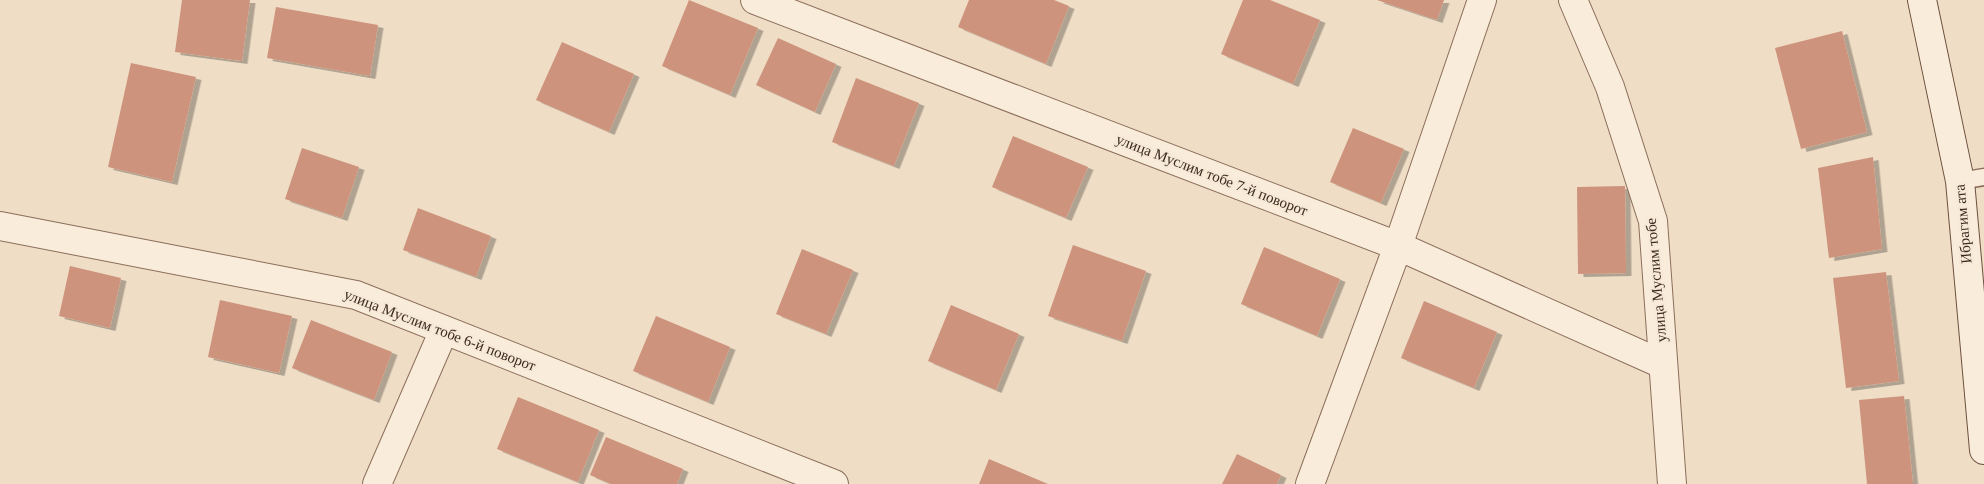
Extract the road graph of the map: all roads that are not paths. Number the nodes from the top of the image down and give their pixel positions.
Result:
1 (755, 0) edge
2 (1482, 0) edge
3 (1572, 0) edge
4 (1922, 0) edge
5 (1972, 179) edge
6 (0, 226) edge
7 (1398, 246) junction
8 (444, 330) junction
9 (1662, 364) junction
10 (1984, 450) edge
11 (377, 484) edge
12 (834, 484) edge
13 (1310, 484) edge
14 (1672, 484) edge

1 - 7 street, улица Муслим тобе 7-й поворот
2 - 7 street
3 - 9 street, улица Муслим тобе
4 - 5 street, Ибрагим ата
5 - 10 street, Ибрагим ата
6 - 8 street, улица Муслим тобе 6-й поворот
7 - 9 street, улица Муслим тобе 7-й поворот
7 - 13 street
8 - 11 street
8 - 12 street, улица Муслим тобе 6-й поворот
9 - 14 street, улица Муслим тобе

